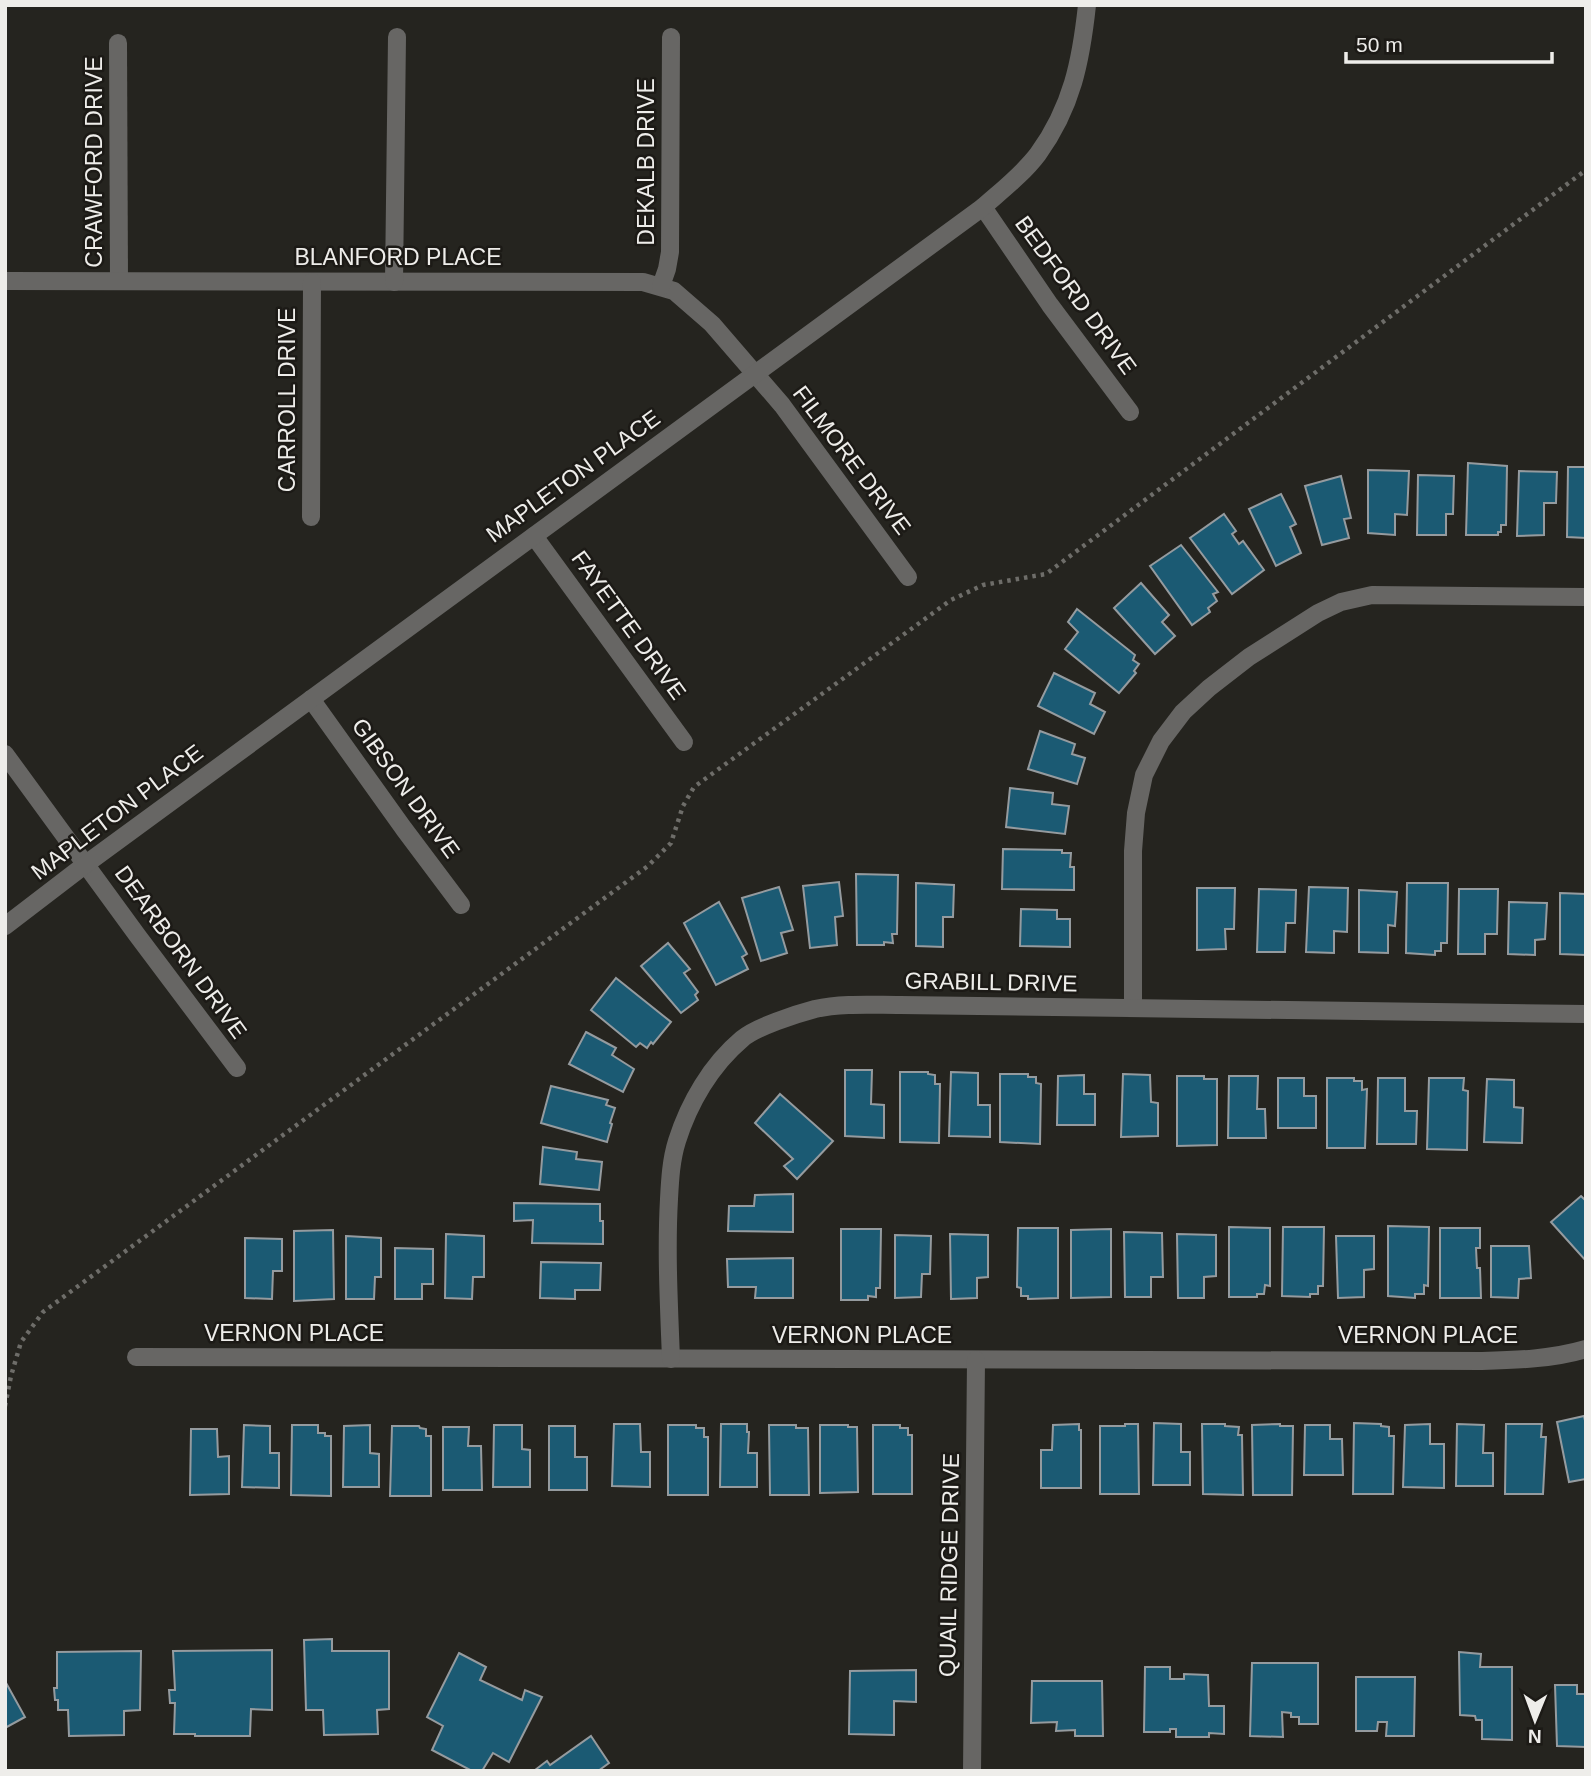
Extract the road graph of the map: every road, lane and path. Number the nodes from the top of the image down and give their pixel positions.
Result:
1 (1087, 5) edge
2 (397, 37) dead end
3 (671, 37) dead end
4 (118, 43) dead end
5 (1586, 170) edge
6 (983, 207) junction
7 (119, 280) junction
8 (5, 281) edge
9 (312, 282) junction
10 (394, 282) junction
11 (661, 286) junction
12 (754, 373) junction
13 (1130, 412) dead end
14 (311, 517) dead end
15 (534, 536) junction
16 (908, 578) dead end
17 (1586, 597) edge
18 (311, 699) junction
19 (684, 742) dead end
20 (5, 754) edge
21 (86, 864) junction
22 (461, 905) dead end
23 (5, 926) edge
24 (1133, 1008) junction
25 (1586, 1014) edge
26 (237, 1068) dead end
27 (1586, 1349) edge
28 (136, 1357) dead end
29 (671, 1359) junction
30 (976, 1360) junction
31 (5, 1406) edge
32 (972, 1771) edge

1 - 6 street, MAPLETON PLACE
2 - 10 street
3 - 11 street, DEKALB DRIVE
4 - 7 street, CRAWFORD DRIVE
5 - 31 path
6 - 12 street, MAPLETON PLACE
6 - 13 street, BEDFORD DRIVE
7 - 8 street, BLANFORD PLACE
7 - 9 street, BLANFORD PLACE
9 - 10 street, BLANFORD PLACE
9 - 14 street, CARROLL DRIVE
10 - 11 street, BLANFORD PLACE
11 - 12 street, BLANFORD PLACE
12 - 15 street, MAPLETON PLACE
12 - 16 street, FILMORE DRIVE
15 - 18 street, MAPLETON PLACE
15 - 19 street, FAYETTE DRIVE
17 - 24 street
18 - 21 street, MAPLETON PLACE
18 - 22 street, GIBSON DRIVE
20 - 21 street, DEARBORN DRIVE
21 - 23 street, MAPLETON PLACE
21 - 26 street, DEARBORN DRIVE
24 - 25 street, GRABILL DRIVE
24 - 29 street, GRABILL DRIVE
27 - 30 street, VERNON PLACE
28 - 29 street, VERNON PLACE
29 - 30 street, VERNON PLACE
30 - 32 street, QUAIL RIDGE DRIVE

